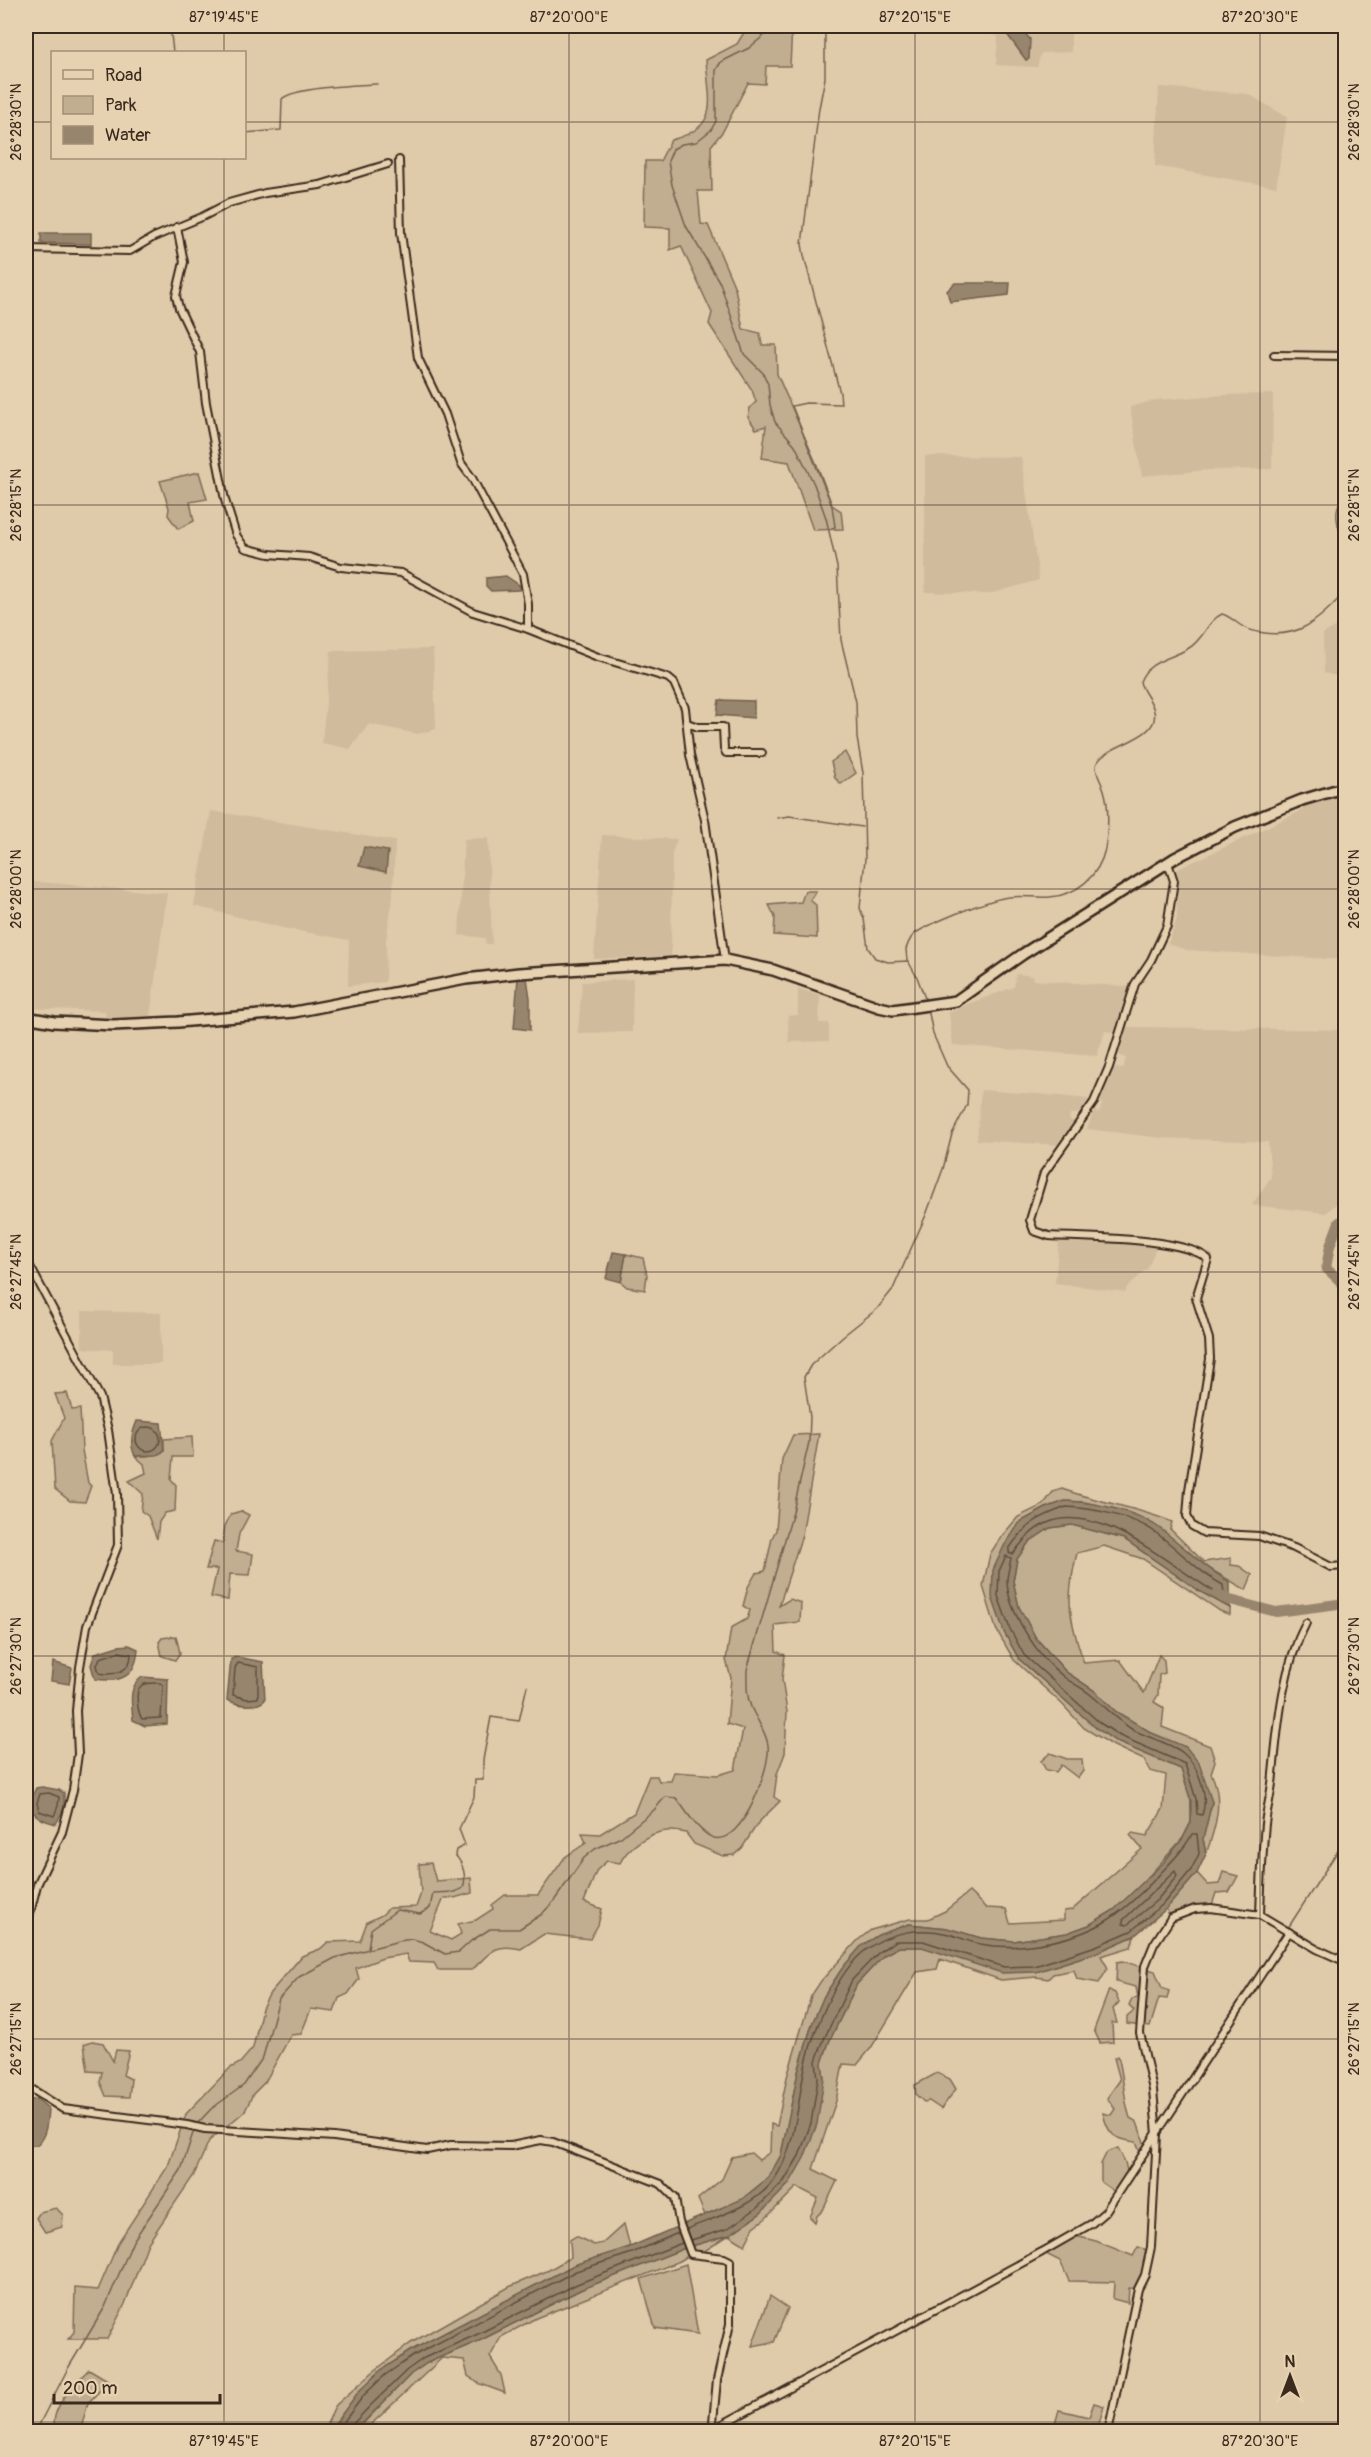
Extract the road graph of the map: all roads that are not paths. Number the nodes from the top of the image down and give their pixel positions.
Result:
1 (399, 160) dead end
2 (388, 164) dead end
3 (177, 227) junction
4 (26, 249) edge
5 (1275, 355) dead end
6 (1346, 356) edge
7 (528, 629) junction
8 (687, 723) junction
9 (762, 753) dead end
10 (1346, 787) edge
11 (1168, 862) junction
12 (725, 960) junction
13 (26, 1017) edge
14 (26, 1259) edge
15 (1346, 1566) edge
16 (1306, 1623) dead end
17 (1260, 1915) junction
18 (27, 1916) edge
19 (1288, 1932) junction
20 (26, 1947) edge
21 (1346, 1962) edge
22 (26, 2080) edge
23 (1157, 2134) junction
24 (712, 2431) edge
25 (1108, 2432) edge

1 - 7 street
2 - 3 street
3 - 4 street
3 - 7 street
5 - 6 street
7 - 8 street
8 - 9 street
8 - 12 street
10 - 11 main road
11 - 12 main road
11 - 15 street
12 - 13 main road
14 - 18 street
16 - 17 street
17 - 19 street
17 - 23 street
18 - 20 street
19 - 21 street
19 - 23 street
22 - 24 street
23 - 24 street
23 - 25 street

